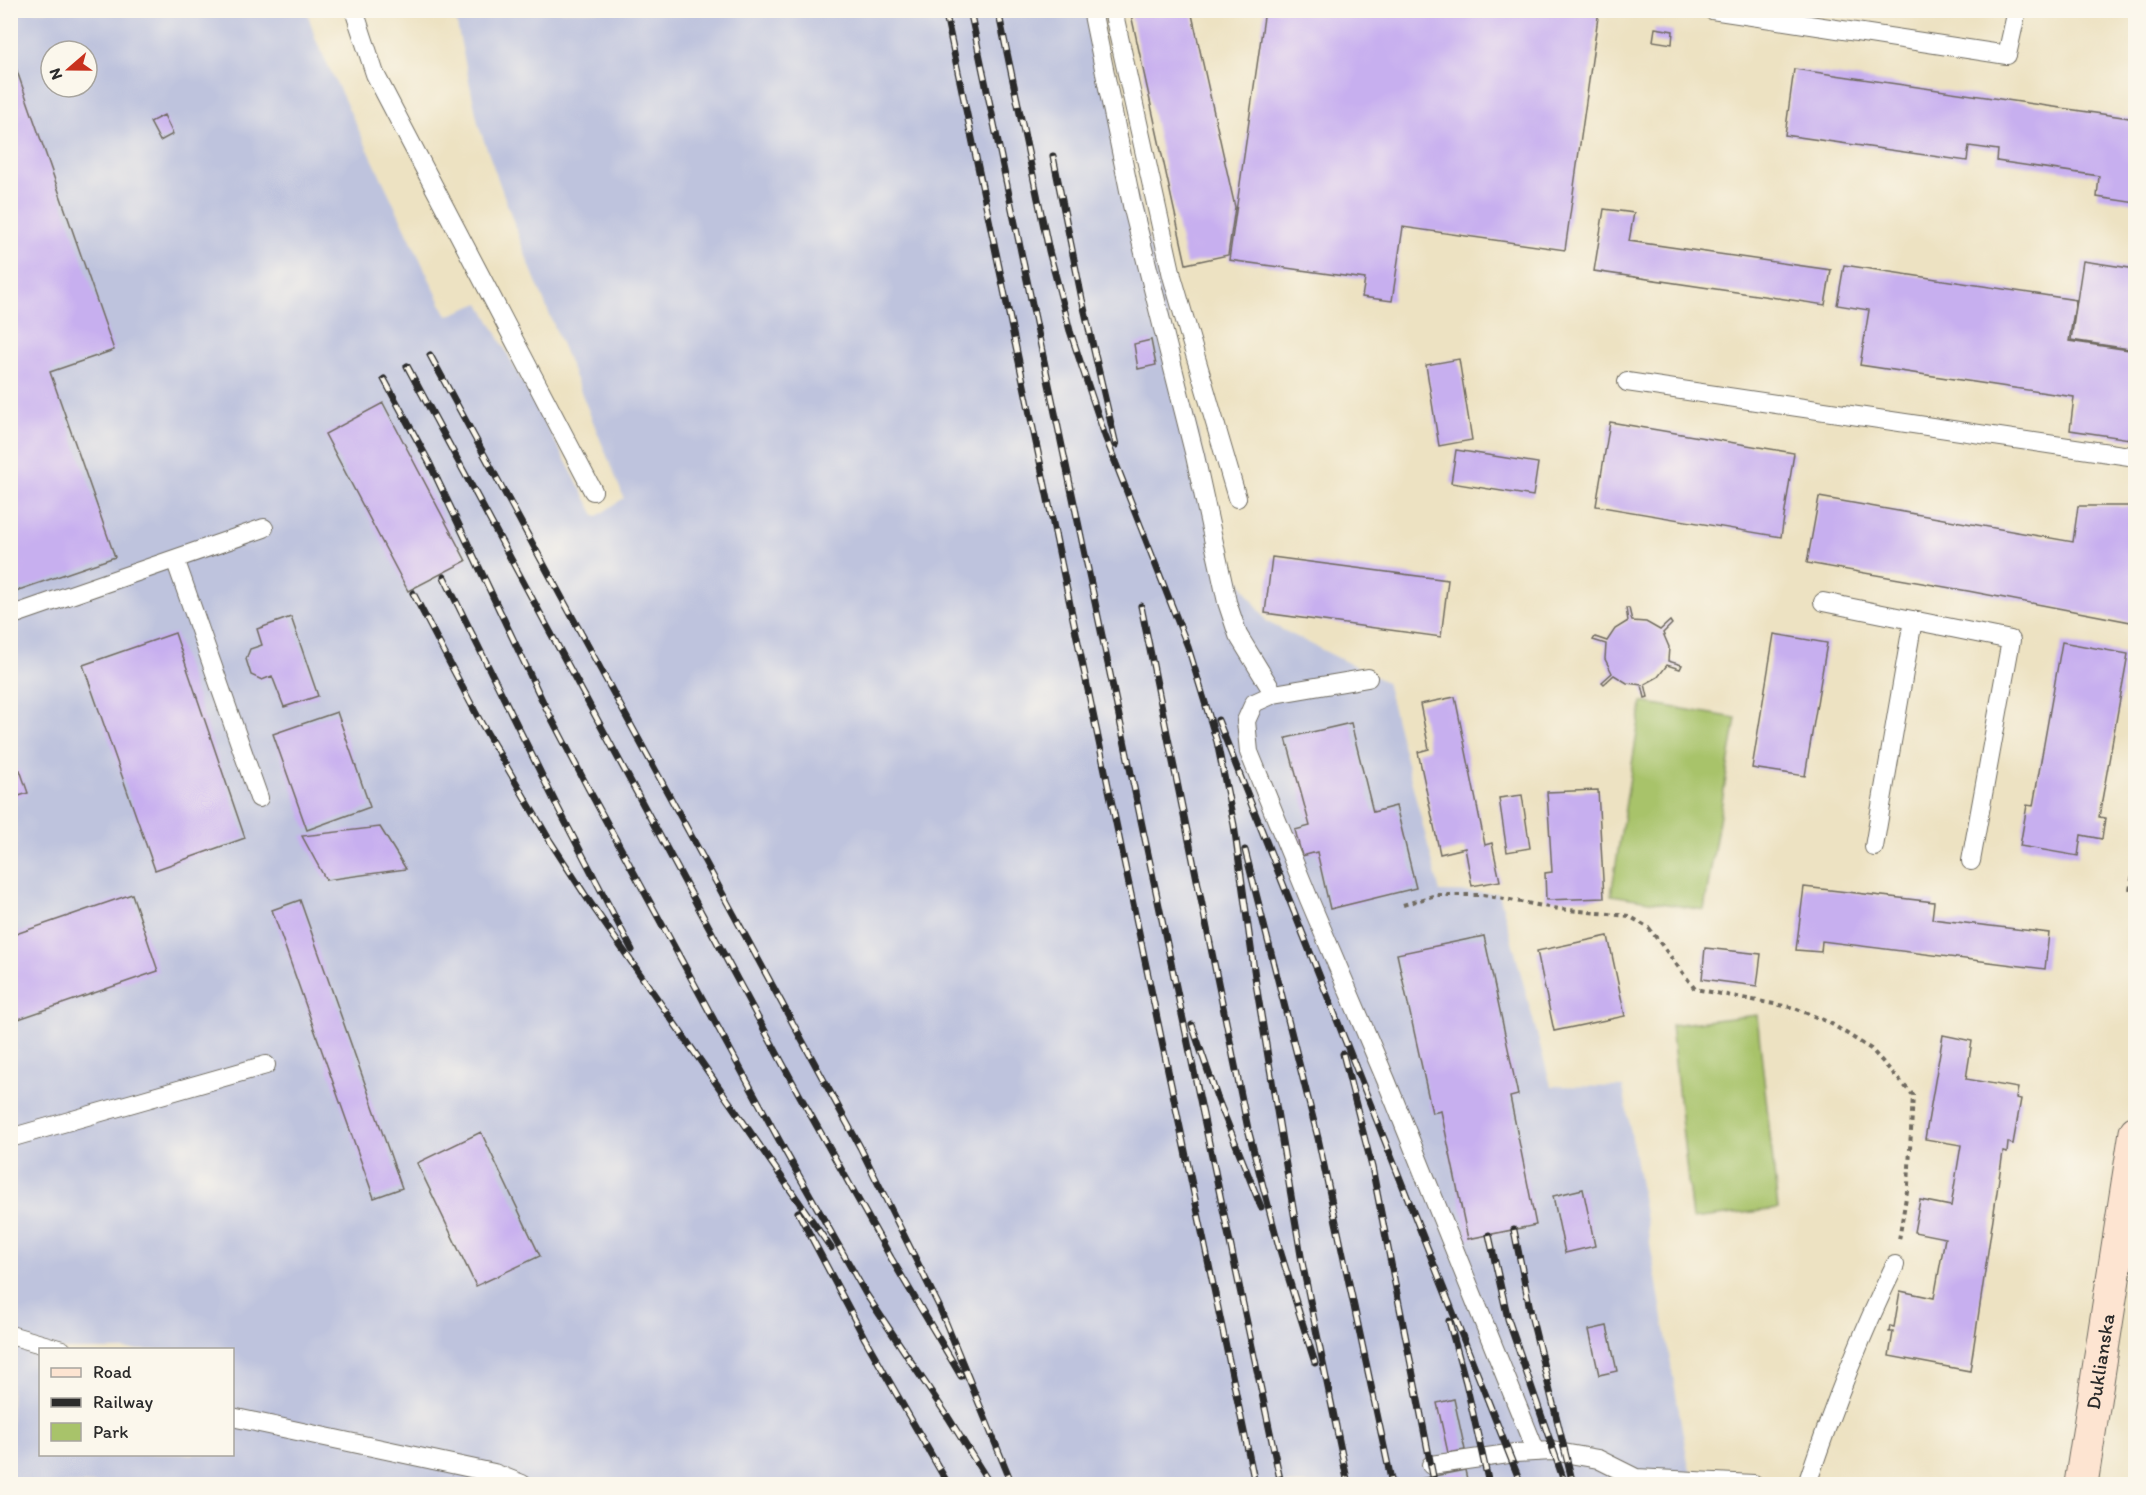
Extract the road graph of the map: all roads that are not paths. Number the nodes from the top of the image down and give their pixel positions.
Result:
1 (354, 10) edge
2 (1092, 10) edge
3 (1113, 10) edge
4 (1712, 10) edge
5 (2017, 10) edge
6 (1627, 382) dead end
7 (2136, 457) edge
8 (593, 491) dead end
9 (1236, 498) dead end
10 (264, 528) dead end
11 (175, 559) junction
12 (1823, 602) dead end
13 (10, 616) edge
14 (1913, 620) junction
15 (1368, 678) dead end
16 (1274, 694) junction
17 (259, 798) dead end
18 (1874, 847) dead end
19 (1971, 861) dead end
20 (266, 1065) dead end
21 (2136, 1132) edge
22 (10, 1138) edge
23 (1895, 1265) road end
24 (10, 1335) edge
25 (55, 1348) edge
26 (234, 1417) edge
27 (1536, 1452) junction
28 (1431, 1465) dead end
29 (1636, 1481) edge
30 (522, 1485) edge
31 (1754, 1485) edge
32 (1807, 1485) edge
33 (2081, 1485) edge

1 - 8 lane
2 - 16 lane
3 - 9 lane
4 - 5 lane
6 - 7 lane
10 - 11 lane
11 - 13 lane
11 - 17 lane
12 - 14 lane
14 - 18 lane
14 - 19 lane
15 - 16 lane
16 - 27 lane
20 - 22 lane
21 - 33 street, Duklianska
23 - 32 lane
24 - 25 lane
26 - 30 lane
27 - 28 lane
27 - 29 lane
29 - 31 lane

